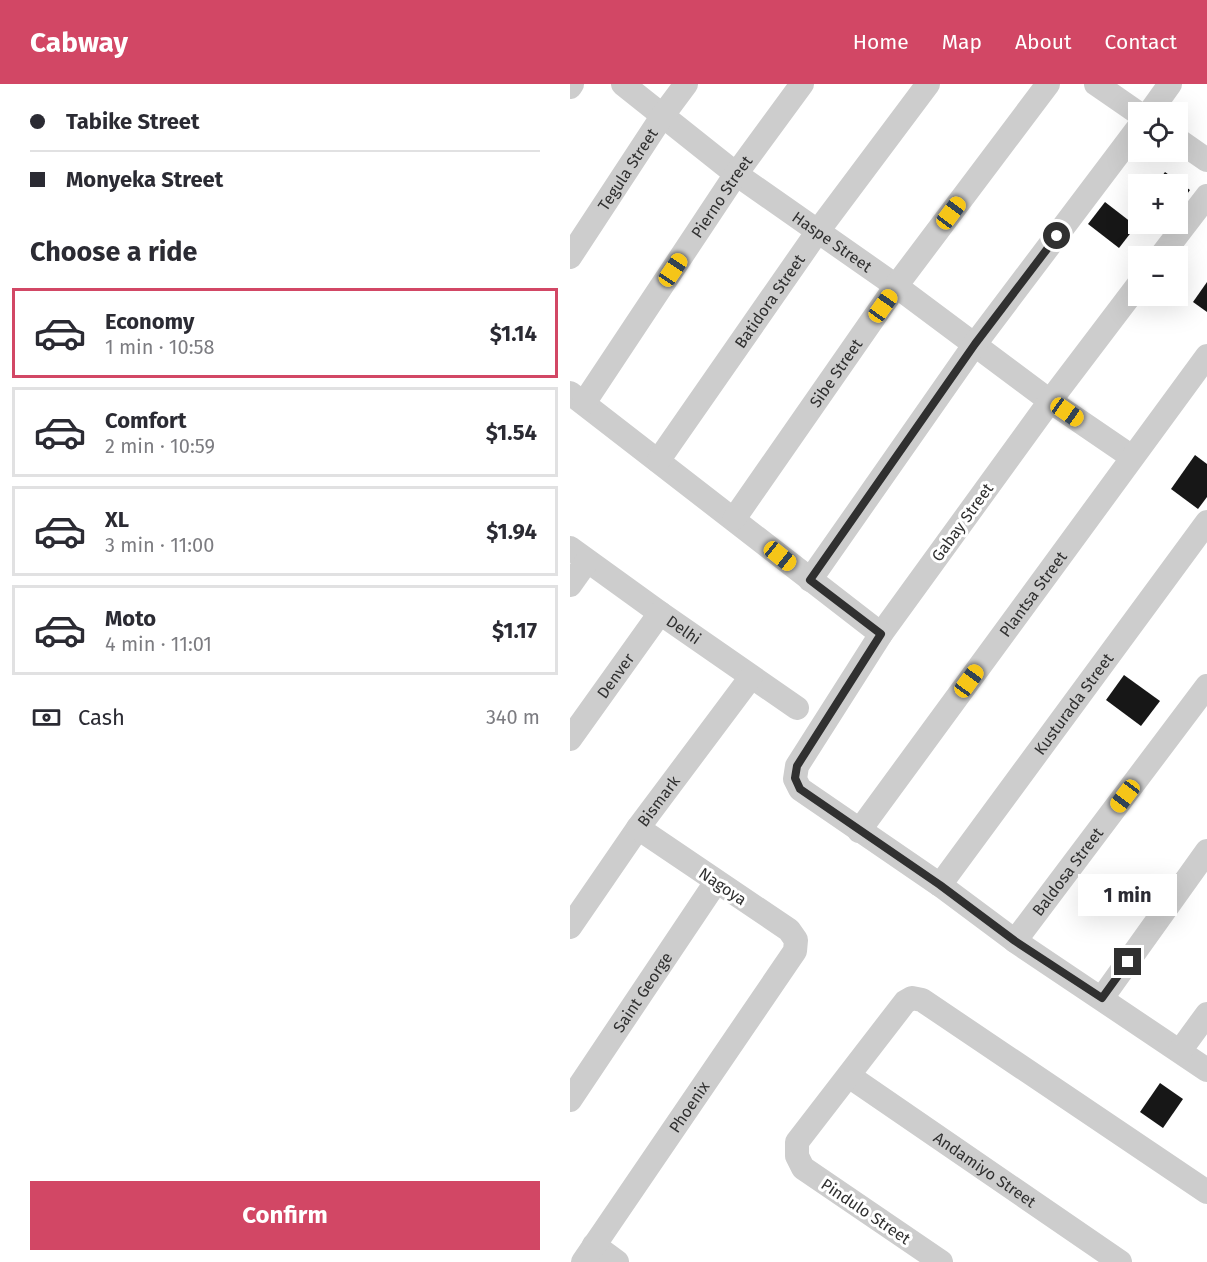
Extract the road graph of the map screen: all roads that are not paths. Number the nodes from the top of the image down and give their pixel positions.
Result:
1 (623, 84) edge
2 (686, 84) edge
3 (802, 84) edge
4 (928, 84) edge
5 (1048, 84) edge
6 (1096, 84) edge
7 (1170, 84) edge
8 (1157, 102) edge
9 (1128, 105) edge
10 (663, 115) junction
11 (1128, 141) edge
12 (1188, 147) edge
13 (1207, 160) edge
14 (736, 174) junction
15 (1207, 196) edge
16 (818, 231) junction
17 (1169, 246) edge
18 (570, 257) edge
19 (896, 286) junction
20 (1128, 298) edge
21 (975, 344) junction
22 (1207, 356) edge
23 (577, 398) edge
24 (1050, 401) junction
25 (1132, 457) junction
26 (657, 461) junction
27 (734, 519) junction
28 (1207, 522) edge
29 (579, 555) edge
30 (810, 580) junction
31 (570, 585) edge
32 (660, 613) junction
33 (881, 634) junction
34 (751, 677) junction
35 (1207, 686) edge
36 (797, 708) dead end
37 (570, 739) edge
38 (638, 828) junction
39 (860, 831) junction
40 (1207, 851) edge
41 (716, 882) junction
42 (940, 885) junction
43 (570, 927) edge
44 (1015, 941) junction
45 (795, 951) joint
46 (1102, 998) junction
47 (1207, 1014) edge
48 (1180, 1051) junction
49 (1207, 1070) edge
50 (849, 1076) junction
51 (570, 1100) edge
52 (1207, 1192) edge
53 (588, 1253) edge
54 (617, 1262) edge
55 (941, 1262) edge
56 (1120, 1262) edge

1 - 10 street, Haspe Street
2 - 10 street, Tegula Street
3 - 14 street, Pierno Street
4 - 16 street, Batidora Street
5 - 19 street, Sibe Street
6 - 9 street
7 - 8 street
10 - 14 street, Haspe Street
10 - 18 street, Tegula Street
11 - 21 street
12 - 13 street
14 - 16 street, Haspe Street
14 - 23 street, Pierno Street
15 - 17 street
16 - 19 street, Haspe Street
16 - 26 street, Batidora Street
19 - 21 street, Haspe Street
19 - 27 street, Sibe Street
20 - 24 street, Gabay Street
21 - 24 street, Haspe Street
21 - 30 street
22 - 25 street, Plantsa Street
23 - 26 street
24 - 25 street, Haspe Street
24 - 33 street, Gabay Street
25 - 39 street, Plantsa Street
26 - 27 street
27 - 30 street
28 - 42 street, Kusturada Street
29 - 31 street
29 - 32 street, Delhi
30 - 33 street
32 - 34 street, Delhi
32 - 37 street, Denver
33 - 39 street, Gabay Street
34 - 36 street, Delhi
34 - 38 street, Bismark
35 - 44 street, Baldosa Street
38 - 41 street, Nagoya
38 - 43 street, Bismark
39 - 42 street
40 - 46 street
41 - 45 street, Nagoya
41 - 51 street, Saint George
42 - 44 street
44 - 46 street
45 - 53 street, Phoenix
46 - 48 street
47 - 48 street
48 - 49 street
50 - 52 street
50 - 55 street, Pindulo Street
50 - 56 street, Andamiyo Street
53 - 54 street

